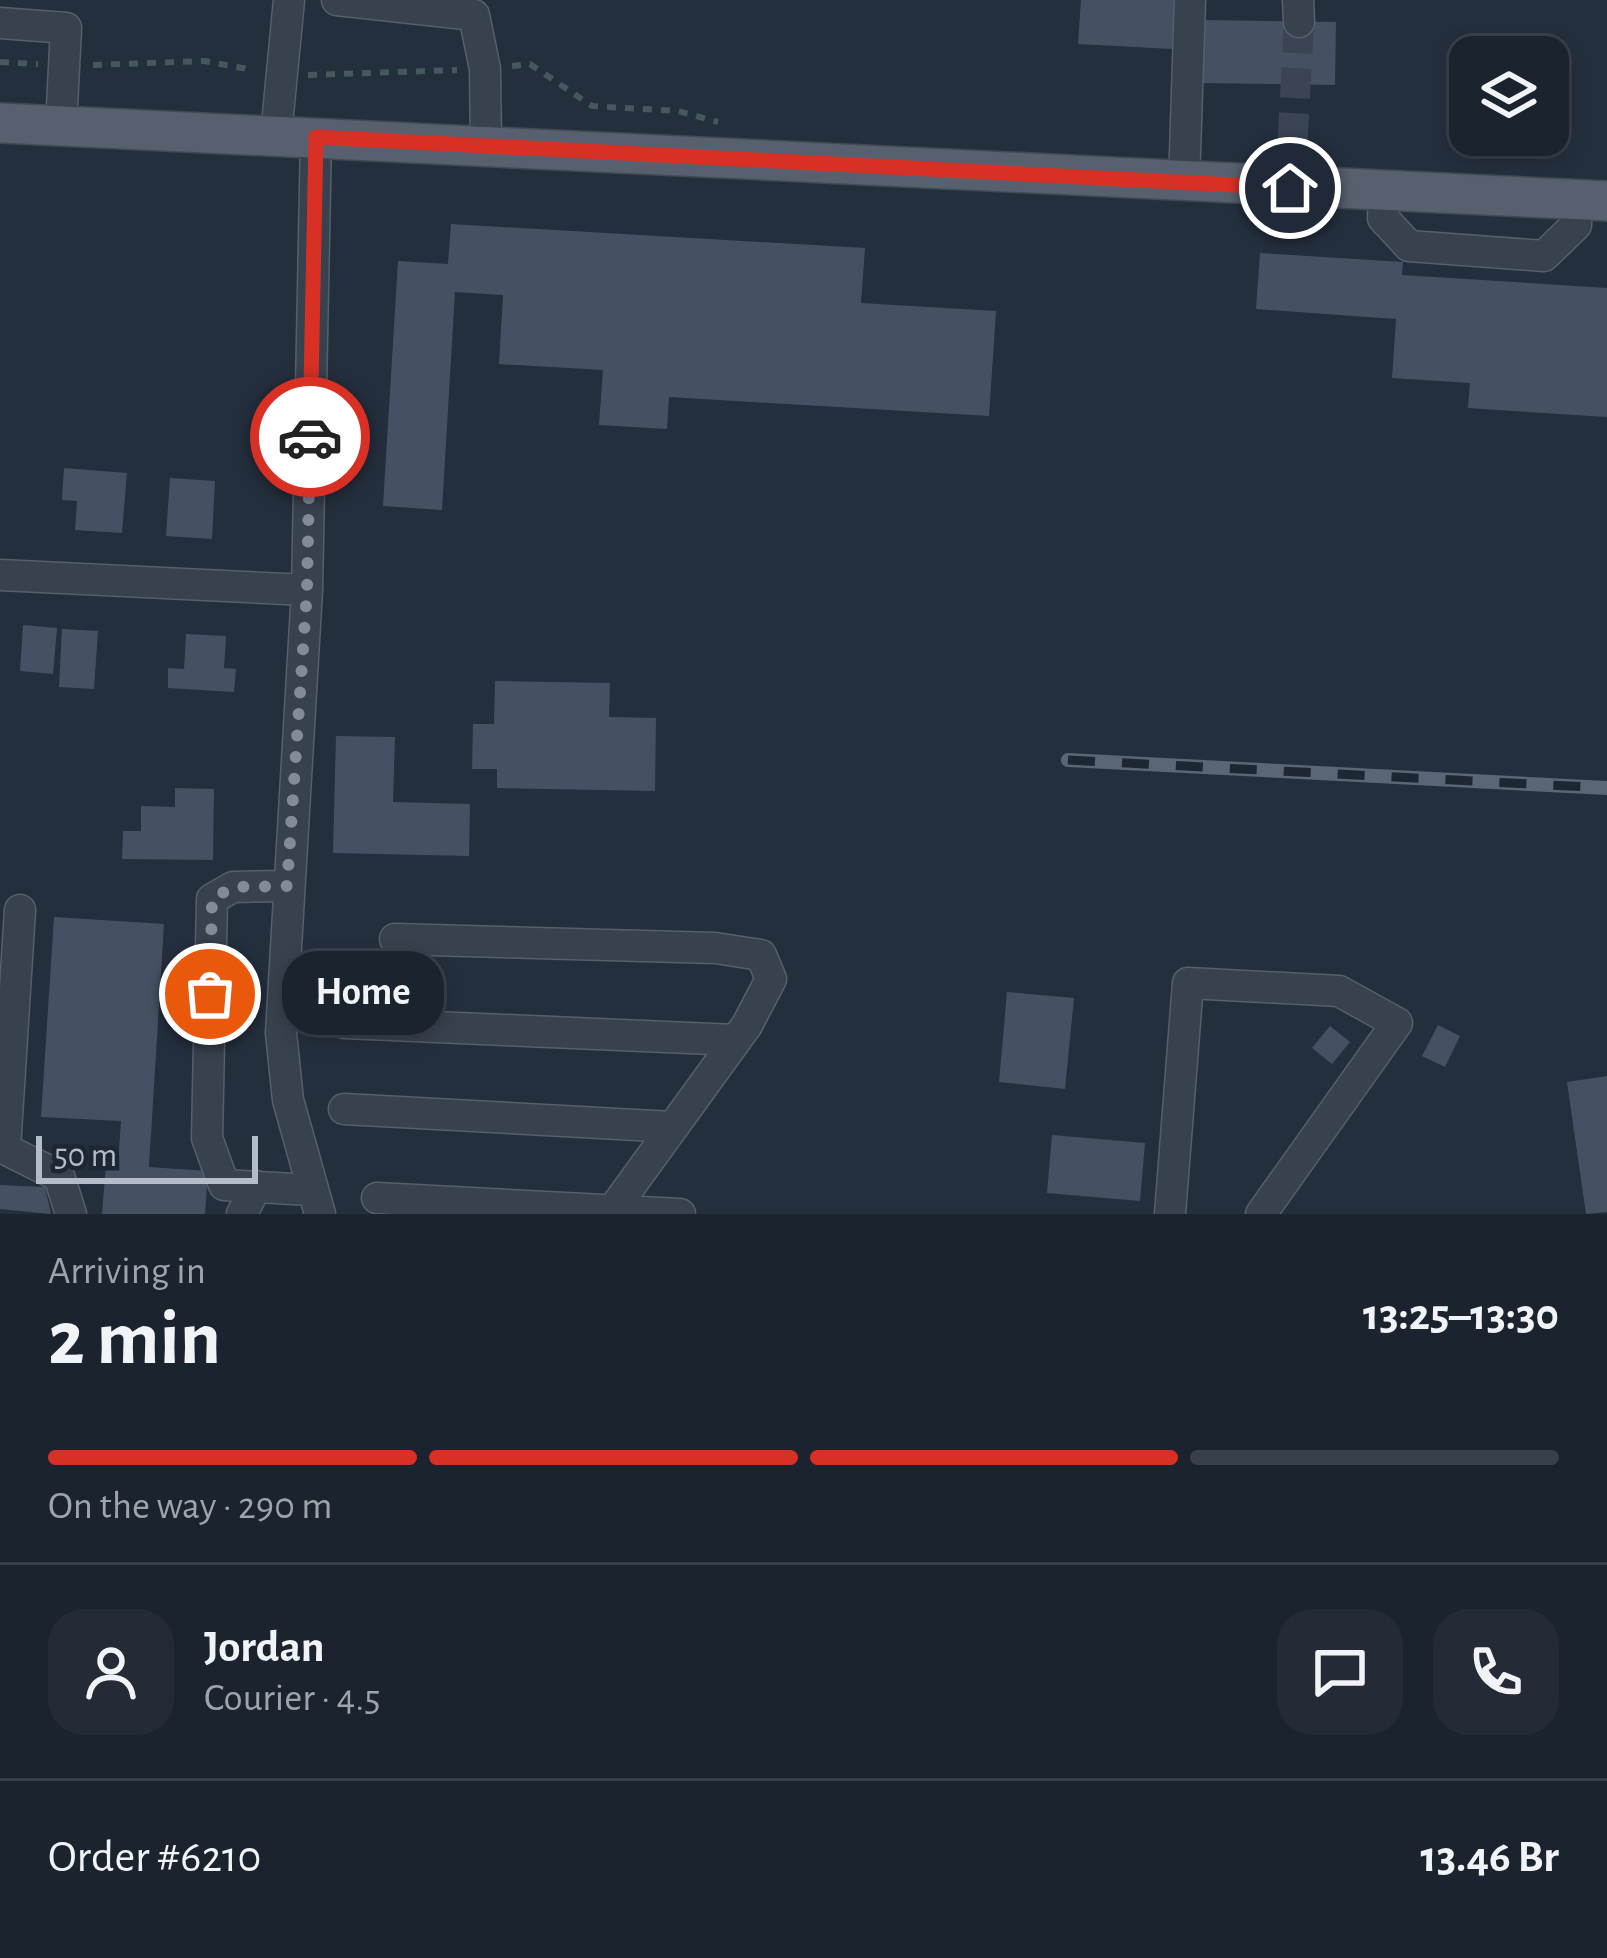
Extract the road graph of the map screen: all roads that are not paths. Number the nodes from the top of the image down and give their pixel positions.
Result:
1 (289, 0) edge
2 (337, 0) edge
3 (1190, 0) edge
4 (66, 14) edge
5 (0, 23) edge
6 (0, 123) edge
7 (61, 126) junction
8 (296, 136) junction
9 (486, 147) junction
10 (1184, 183) junction
11 (1384, 192) junction
12 (1591, 200) edge
13 (0, 574) edge
14 (307, 590) junction
15 (287, 886) junction
16 (20, 910) dead end
17 (395, 939) dead end
18 (344, 1023) dead end
19 (736, 1040) junction
20 (344, 1109) dead end
21 (673, 1127) junction
22 (377, 1198) dead end
23 (249, 1200) edge
24 (315, 1202) edge
25 (611, 1212) edge
26 (70, 1214) edge
27 (680, 1214) edge
28 (1170, 1214) edge
29 (1261, 1214) edge

1 - 8 street
2 - 9 street
3 - 10 street
4 - 5 street
4 - 7 street
6 - 7 main road
7 - 8 main road
8 - 9 main road
8 - 14 street
9 - 10 main road
10 - 11 main road
11 - 12 main road
11 - 12 street
13 - 14 street
14 - 15 street
15 - 23 street
15 - 24 street
16 - 26 street
17 - 19 street
18 - 19 street
19 - 21 street
20 - 21 street
21 - 25 street
22 - 25 street
23 - 24 street
25 - 27 street
28 - 29 street

